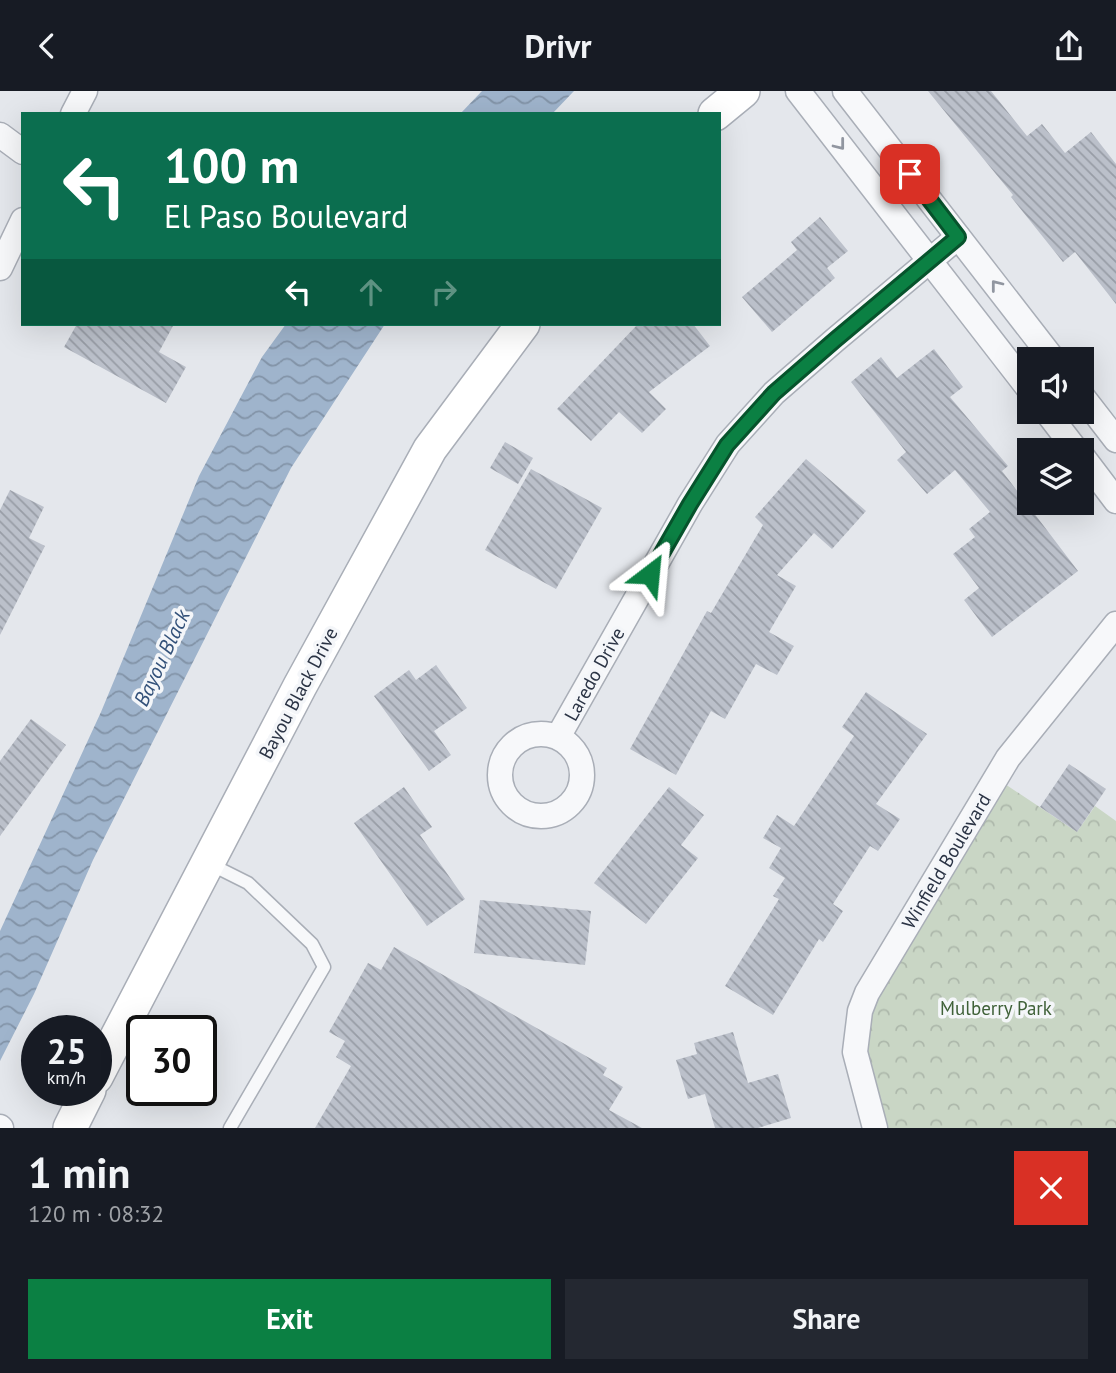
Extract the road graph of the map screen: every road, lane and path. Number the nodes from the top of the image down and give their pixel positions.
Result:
1 (85, 91) edge
2 (743, 91) edge
3 (798, 91) edge
4 (845, 91) edge
5 (74, 112) edge
6 (717, 112) edge
7 (0, 135) edge
8 (21, 151) edge
9 (21, 224) edge
10 (958, 237) junction
11 (930, 261) junction
12 (0, 268) edge
13 (1018, 313) junction
14 (522, 326) edge
15 (990, 339) junction
16 (1044, 347) edge
17 (1017, 374) edge
18 (1094, 412) edge
19 (1056, 424) edge
20 (1067, 438) edge
21 (1116, 440) edge
22 (1094, 472) edge
23 (1116, 501) edge
24 (1116, 624) edge
25 (558, 737) dead end
26 (208, 863) junction
27 (112, 1046) edge
28 (81, 1106) edge
29 (70, 1128) edge
30 (230, 1128) edge
31 (875, 1128) edge

1 - 5 street
2 - 6 main road
3 -> 11 street
4 - 10 street
7 - 8 street
9 - 12 street
10 - 11 street, Laredo Drive
13 -> 10 street
11 - 15 street
11 - 25 street, Laredo Drive
13 - 15 street
13 - 16 street
14 - 26 main road, Bayou Black Drive
15 - 17 street
18 - 21 street
19 - 20 street
22 - 23 street
24 - 31 street, Winfield Boulevard
26 - 27 main road, Bayou Black Drive
26 - 30 lane
28 - 29 main road

